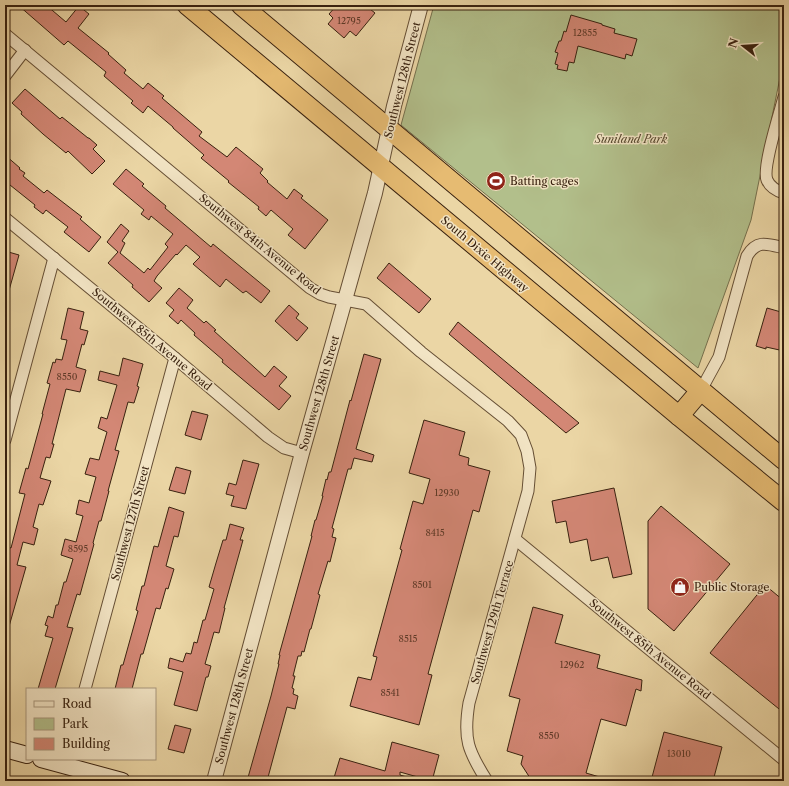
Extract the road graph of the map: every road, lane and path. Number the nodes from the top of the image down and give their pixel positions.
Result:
1 (187, 5) edge
2 (241, 5) edge
3 (421, 5) edge
4 (5, 34) edge
5 (25, 50) junction
6 (5, 76) edge
7 (784, 97) edge
8 (390, 130) junction
9 (382, 167) junction
10 (784, 193) edge
11 (5, 218) edge
12 (784, 248) edge
13 (54, 258) junction
14 (345, 301) junction
15 (175, 358) junction
16 (701, 390) junction
17 (679, 416) junction
18 (5, 440) edge
19 (302, 453) junction
20 (529, 460) joint
21 (784, 460) edge
22 (784, 502) edge
23 (515, 539) junction
24 (85, 688) edge
25 (5, 749) edge
26 (26, 755) edge
27 (49, 760) edge
28 (784, 760) edge
29 (65, 762) edge
30 (114, 780) edge
31 (214, 781) edge
32 (487, 781) edge

1 - 9 highway, South Dixie Highway
2 - 8 highway
3 - 8 street, Southwest 128th Street
4 - 5 street, Southwest 84th Avenue Road
5 - 6 street
5 - 14 street, Southwest 84th Avenue Road
7 - 10 street
8 - 9 street, Southwest 128th Street
8 - 16 highway
9 - 14 street, Southwest 128th Street
9 - 17 highway, South Dixie Highway
11 - 13 street, Southwest 85th Avenue Road
12 - 16 street
13 - 15 street, Southwest 85th Avenue Road
13 - 18 street
14 - 19 street, Southwest 128th Street
14 - 20 street, Southwest 84th Avenue Road
15 - 19 street, Southwest 85th Avenue Road
15 - 24 street, Southwest 127th Street
16 - 17 highway
16 - 21 highway
17 - 22 highway, South Dixie Highway
19 - 31 street, Southwest 128th Street
20 - 23 street, Southwest 129th Terrace
23 - 28 street, Southwest 85th Avenue Road
23 - 32 street, Southwest 129th Terrace
25 - 26 main road
27 - 29 main road
29 - 30 main road

